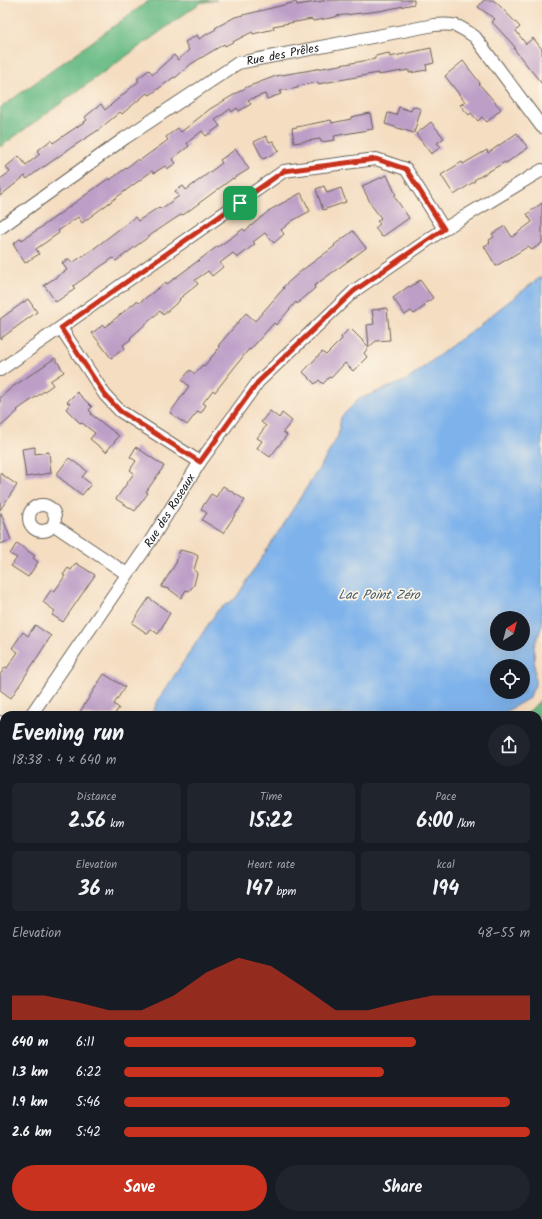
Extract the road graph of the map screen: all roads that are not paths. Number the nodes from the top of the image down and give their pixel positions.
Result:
1 (542, 127) edge
2 (542, 170) edge
3 (0, 228) edge
4 (444, 229) junction
5 (61, 328) junction
6 (0, 370) edge
7 (200, 462) junction
8 (54, 525) dead end
9 (127, 574) junction
10 (34, 711) edge

1 - 3 street, Rue des Prêles
2 - 4 street, Rue des Roseaux
4 - 5 street
4 - 7 street, Rue des Roseaux
5 - 6 street
5 - 7 street
7 - 9 street, Rue des Roseaux
8 - 9 street
9 - 10 street, Rue des Roseaux

